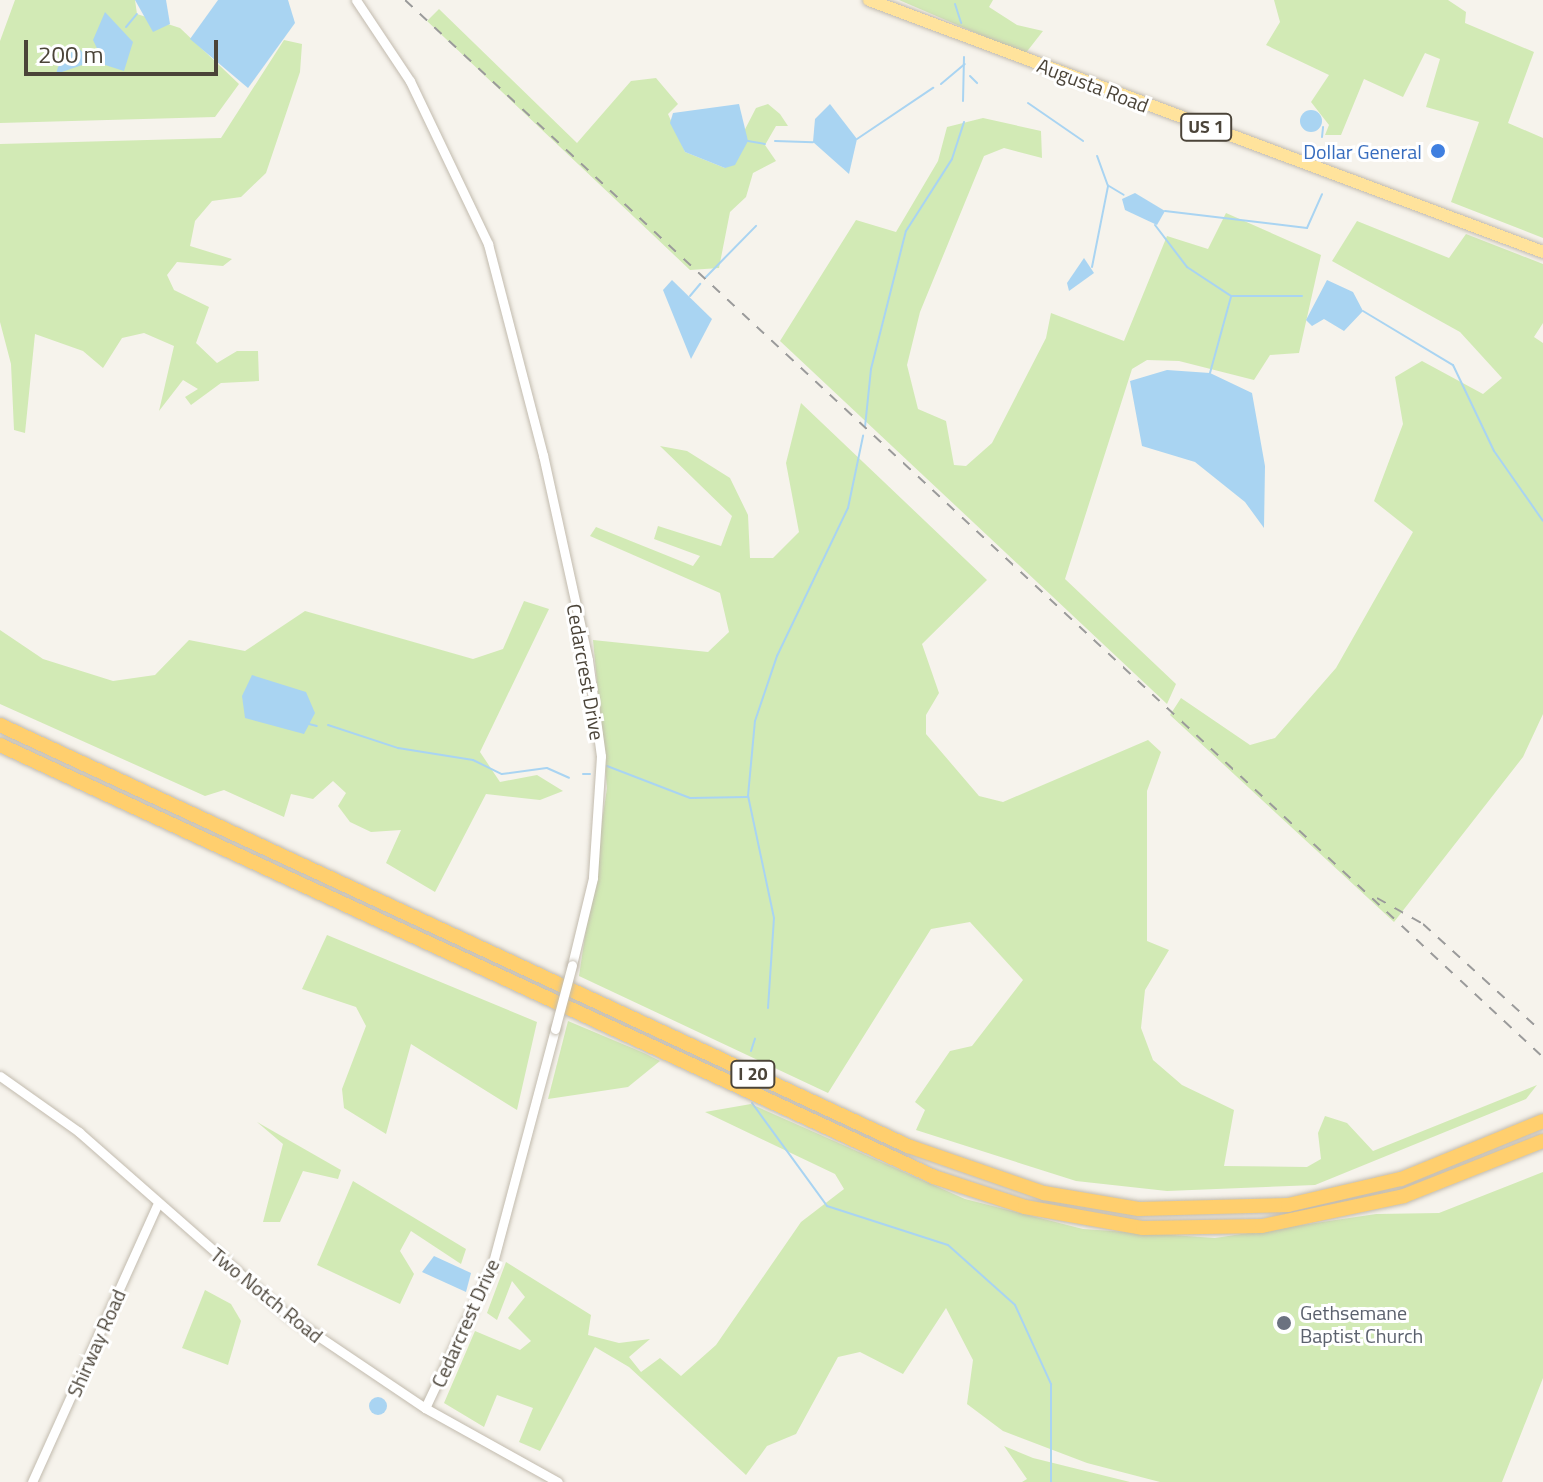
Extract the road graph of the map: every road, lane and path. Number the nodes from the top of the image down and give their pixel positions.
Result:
1 (356, 0) edge
2 (869, 0) edge
3 (1543, 252) edge
4 (0, 725) edge
5 (0, 745) edge
6 (0, 1076) edge
7 (1543, 1121) edge
8 (1543, 1141) edge
9 (158, 1203) junction
10 (425, 1408) junction
11 (32, 1482) edge
12 (558, 1482) edge

1 - 10 street, Cedarcrest Drive, bridge
2 - 3 main road, Augusta Road / US 1
4 - 7 highway, I 20
5 - 8 highway, I 20
6 - 9 street, Two Notch Road
9 - 10 street, Two Notch Road
9 - 11 street, Shirway Road
10 - 12 street, Two Notch Road

